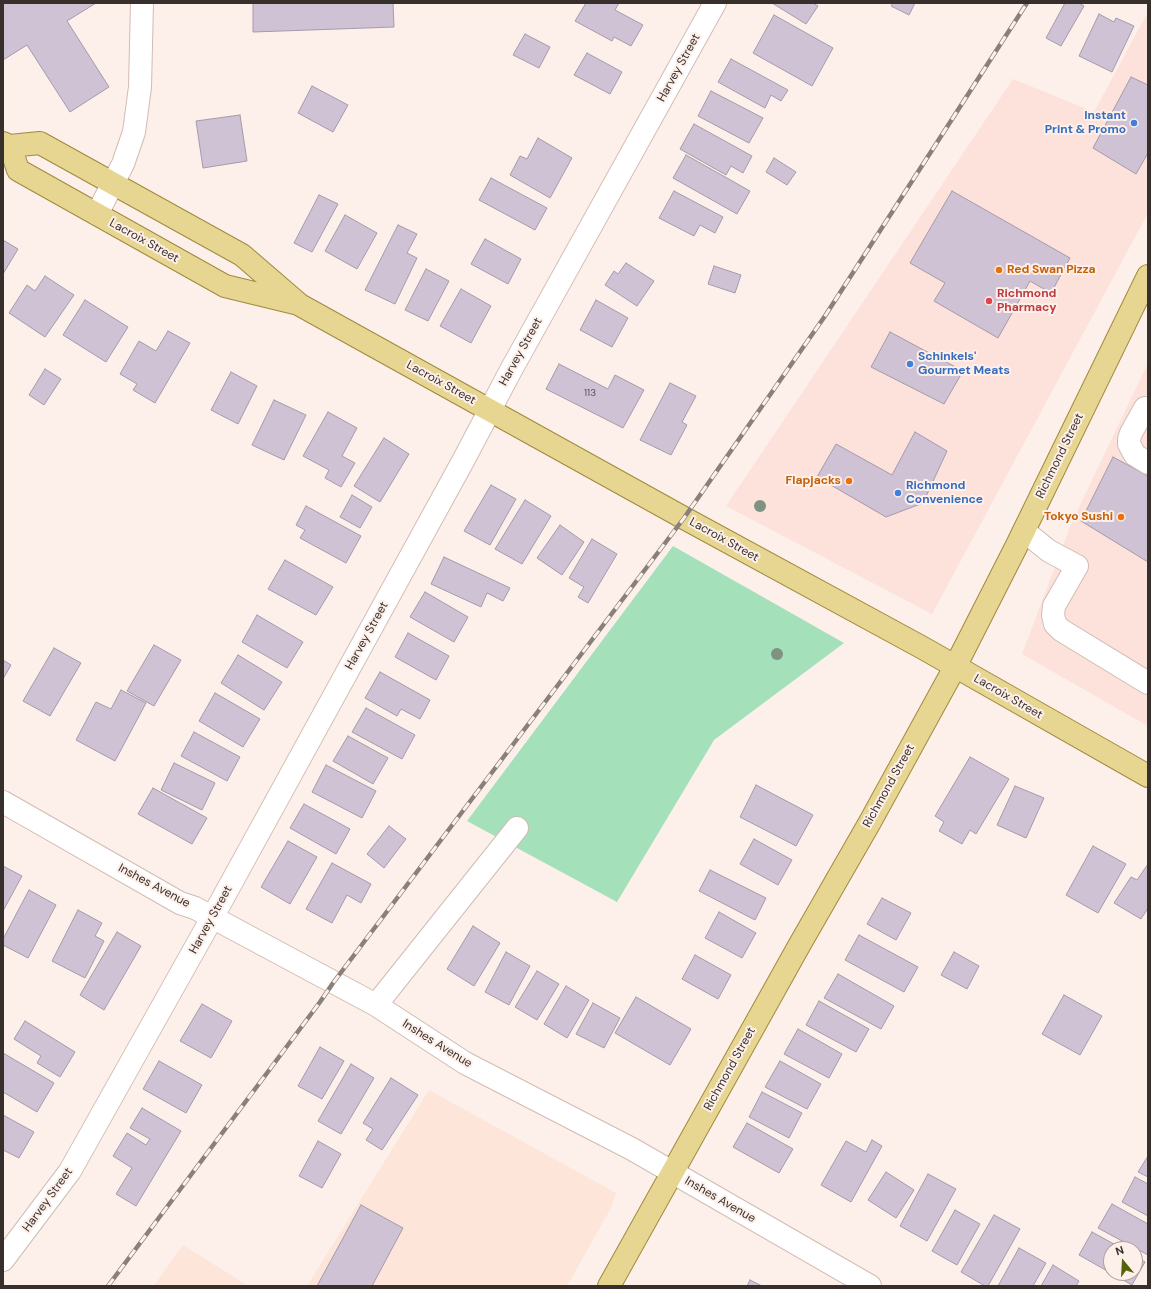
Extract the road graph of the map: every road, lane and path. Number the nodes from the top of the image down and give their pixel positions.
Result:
1 (142, 3) edge
2 (715, 3) edge
3 (6, 145) edge
4 (114, 184) junction
5 (97, 214) junction
6 (1148, 276) edge
7 (300, 305) junction
8 (1145, 408) dead end
9 (490, 410) junction
10 (1148, 463) edge
11 (1024, 531) junction
12 (955, 667) junction
13 (1148, 683) edge
14 (1148, 776) edge
15 (3, 802) edge
16 (517, 828) dead end
17 (212, 918) junction
18 (376, 1005) junction
19 (672, 1172) junction
20 (3, 1260) edge
21 (609, 1286) edge
22 (870, 1286) edge

1 - 4 street
2 - 9 street, Harvey Street
3 - 4 main road, Lacroix Street
3 - 5 main road, Lacroix Street
4 - 5 street
4 - 7 main road, Lacroix Street
5 - 7 main road, Lacroix Street
6 - 11 main road, Richmond Street
7 - 9 main road, Lacroix Street
8 - 10 street
9 - 12 main road, Lacroix Street
9 - 17 street, Harvey Street
11 - 12 main road, Richmond Street
11 - 13 street
12 - 14 main road, Lacroix Street
12 - 19 main road, Richmond Street
15 - 17 street, Inshes Avenue
16 - 18 street
17 - 18 street, Inshes Avenue
17 - 20 street, Harvey Street
18 - 19 street, Inshes Avenue
19 - 21 main road, Richmond Street
19 - 22 street, Inshes Avenue

